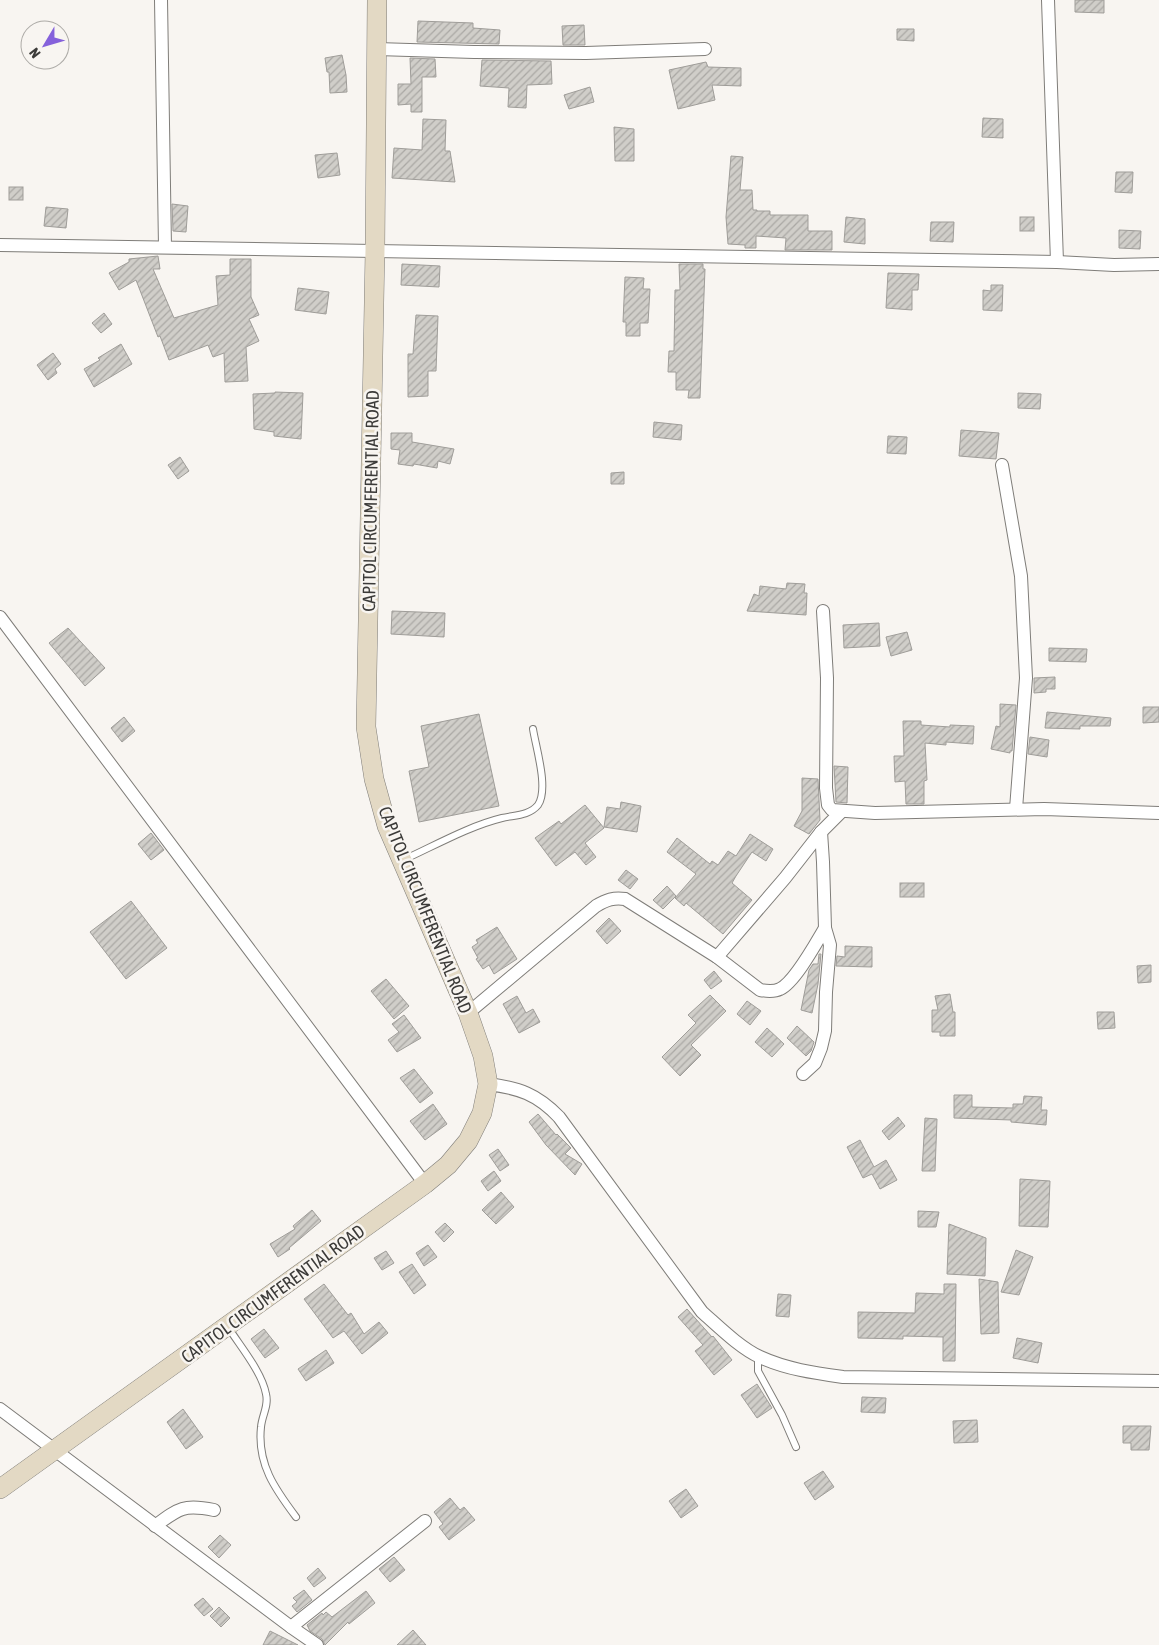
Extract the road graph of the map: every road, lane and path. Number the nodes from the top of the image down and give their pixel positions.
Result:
1 (161, 0) edge
2 (377, 0) edge
3 (1048, 0) edge
4 (377, 49) junction
5 (705, 49) dead end
6 (0, 245) edge
7 (164, 247) junction
8 (375, 250) junction
9 (1057, 262) junction
10 (1159, 264) edge
11 (1002, 465) dead end
12 (823, 611) dead end
13 (0, 616) edge
14 (533, 729) dead end
15 (1016, 809) junction
16 (842, 811) junction
17 (1159, 813) edge
18 (821, 832) junction
19 (402, 860) junction
20 (825, 928) junction
21 (717, 956) junction
22 (468, 1013) junction
23 (803, 1074) dead end
24 (488, 1084) junction
25 (426, 1184) junction
26 (227, 1326) junction
27 (758, 1357) junction
28 (1159, 1381) edge
29 (0, 1410) edge
30 (796, 1447) dead end
31 (54, 1450) junction
32 (0, 1489) edge
33 (214, 1510) dead end
34 (296, 1517) dead end
35 (425, 1521) dead end
36 (155, 1526) junction
37 (291, 1626) junction
38 (317, 1645) edge

1 - 7 street
2 - 4 main road, CAPITOL CIRCUMFERENTIAL ROAD
3 - 9 street
4 - 5 street
4 - 8 main road, CAPITOL CIRCUMFERENTIAL ROAD
6 - 7 street
7 - 8 street
8 - 9 street
8 - 19 main road, CAPITOL CIRCUMFERENTIAL ROAD
9 - 10 street
11 - 15 street
12 - 16 street
13 - 25 street
14 - 19 lane
15 - 16 street
15 - 17 street
16 - 18 street
18 - 20 street
18 - 21 street
19 - 22 main road, CAPITOL CIRCUMFERENTIAL ROAD
20 - 21 street
20 - 23 street
21 - 22 street
22 - 24 main road, CAPITOL CIRCUMFERENTIAL ROAD
24 - 25 main road, CAPITOL CIRCUMFERENTIAL ROAD
24 - 27 street
25 - 26 main road, CAPITOL CIRCUMFERENTIAL ROAD
26 - 31 main road, CAPITOL CIRCUMFERENTIAL ROAD
26 - 34 lane
27 - 28 street
27 - 30 lane
29 - 31 street
31 - 32 main road, CAPITOL CIRCUMFERENTIAL ROAD
31 - 36 street
33 - 36 street
35 - 37 street
36 - 37 street
37 - 38 street

